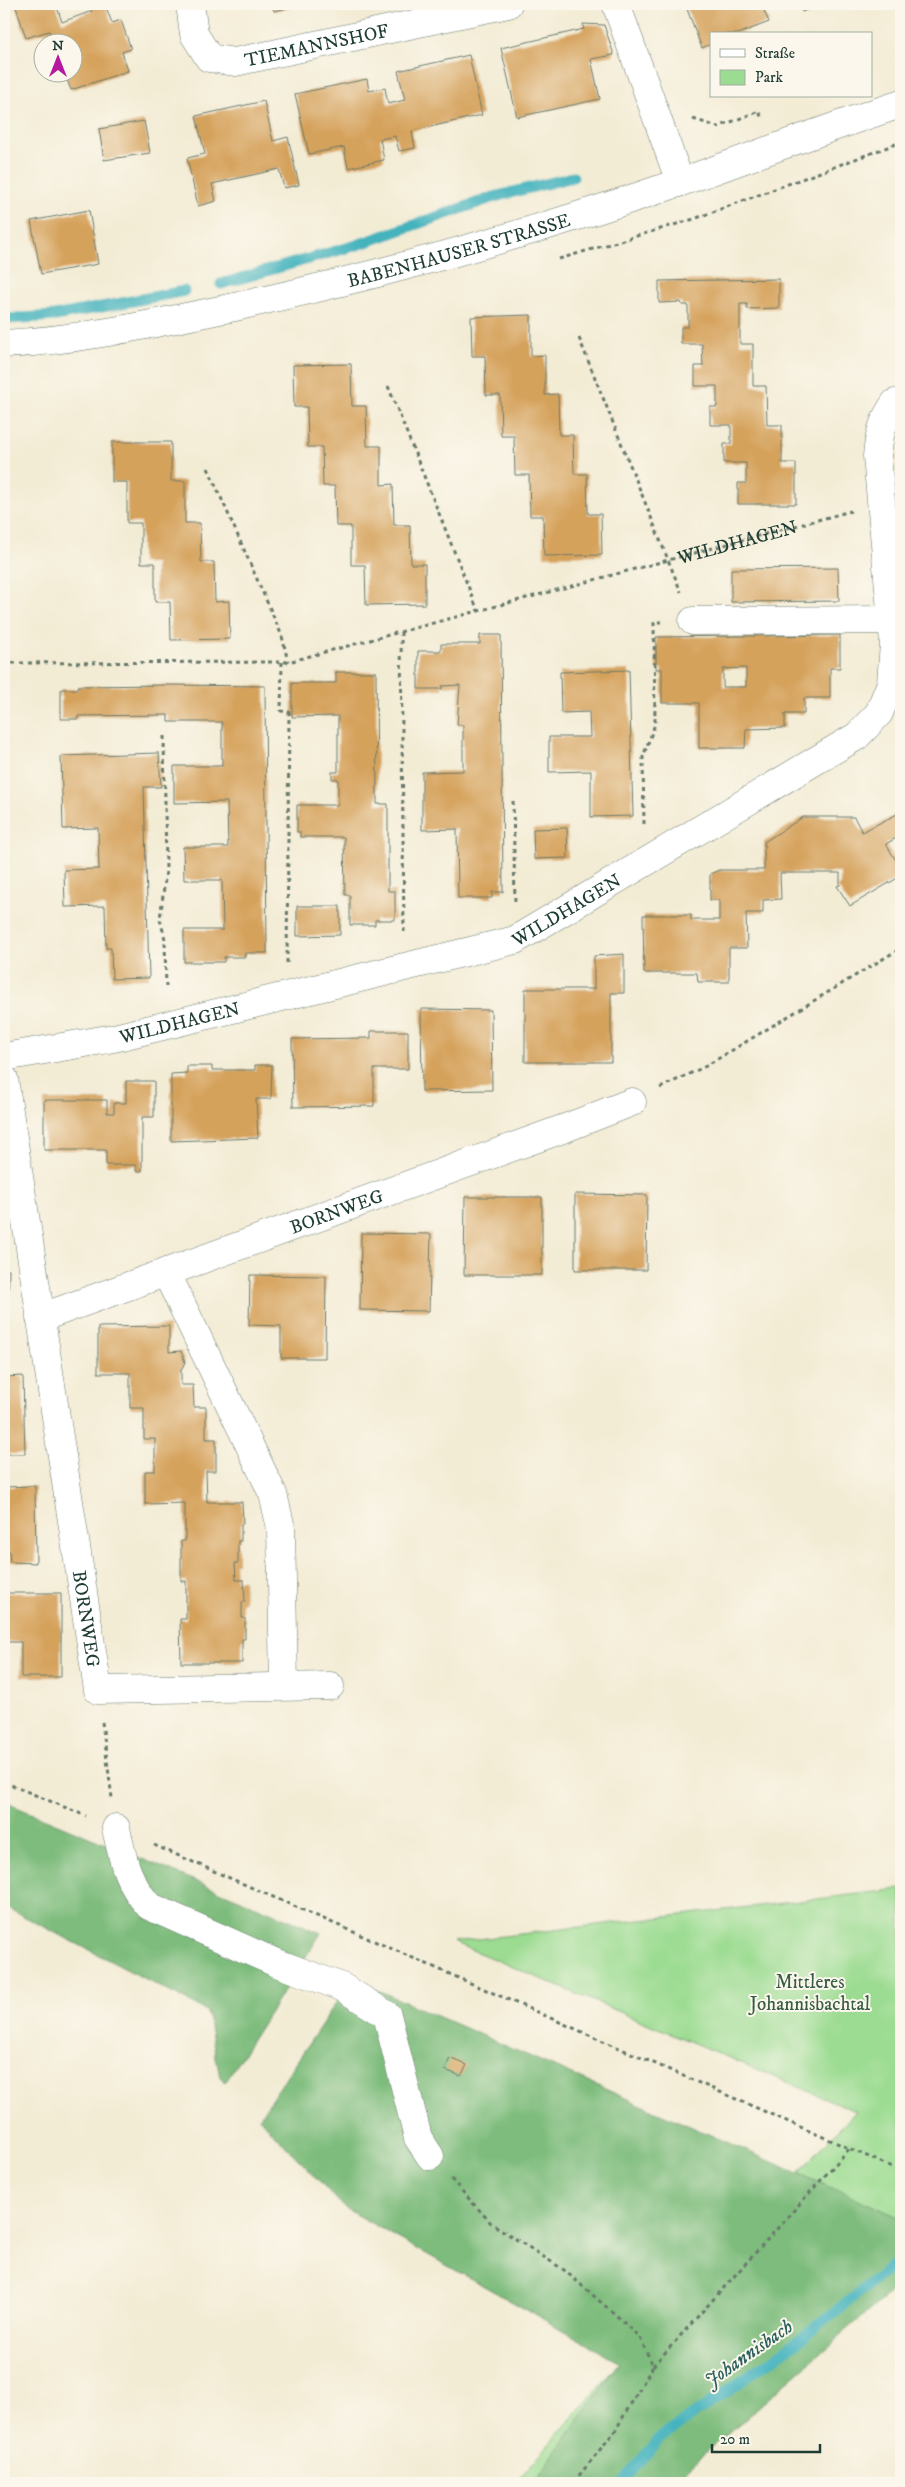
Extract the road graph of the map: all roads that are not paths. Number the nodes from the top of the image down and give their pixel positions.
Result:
1 (190, 4) edge
2 (508, 4) edge
3 (616, 4) edge
4 (901, 104) edge
5 (680, 182) junction
6 (4, 344) edge
7 (895, 403) dead end
8 (892, 620) junction
9 (693, 621) road end
10 (4, 1057) edge
11 (4, 1079) edge
12 (632, 1102) road end
13 (166, 1272) junction
14 (40, 1318) junction
15 (284, 1685) junction
16 (330, 1686) dead end
17 (116, 1828) road end
18 (430, 2156) road end

1 - 2 street, TIEMANNSHOF
3 - 5 street
4 - 5 street, BABENHAUSER STRASSE
5 - 6 street, BABENHAUSER STRASSE
7 - 8 street, WILDHAGEN
8 - 9 street
8 - 10 street, WILDHAGEN
11 - 14 street, BORNWEG
12 - 13 street, BORNWEG
13 - 14 street, BORNWEG
13 - 15 street
14 - 15 street, BORNWEG
15 - 16 street, BORNWEG
17 - 18 street

